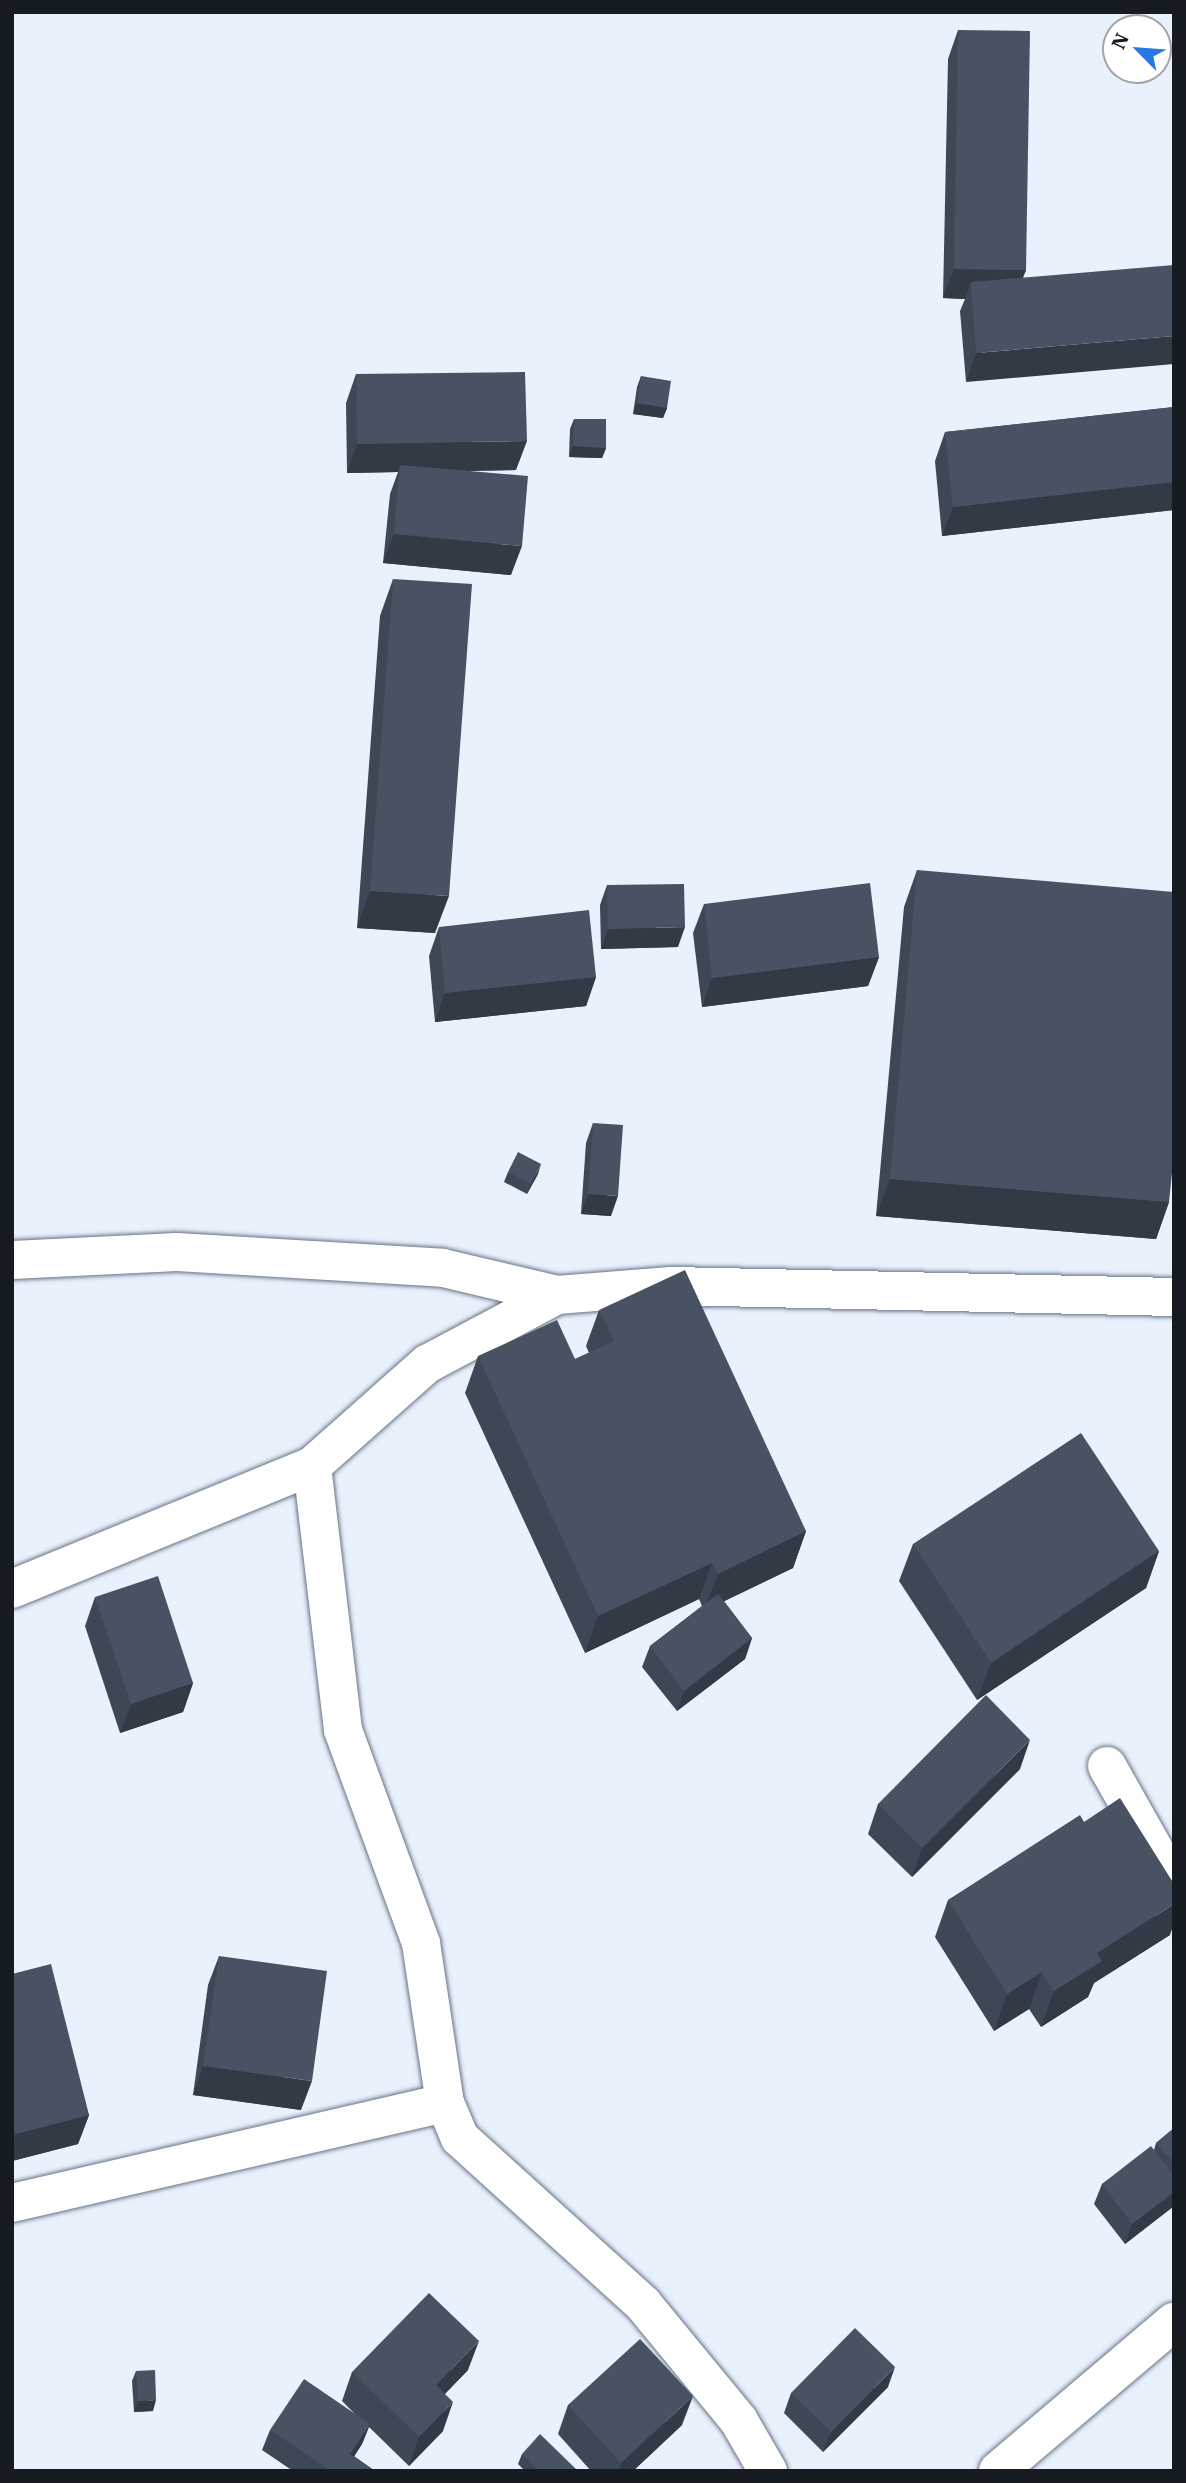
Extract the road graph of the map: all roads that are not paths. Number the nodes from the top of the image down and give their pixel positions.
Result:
1 (12, 1261) edge
2 (556, 1294) junction
3 (1174, 1297) edge
4 (312, 1466) junction
5 (12, 1589) edge
6 (1107, 1766) dead end
7 (1174, 1885) edge
8 (445, 2102) junction
9 (12, 2203) edge
10 (1174, 2322) edge
11 (768, 2471) edge
12 (998, 2471) edge

1 - 2 street
2 - 3 street
2 - 4 street
4 - 5 street
4 - 8 street
6 - 7 street
8 - 9 street
8 - 11 street
10 - 12 street

